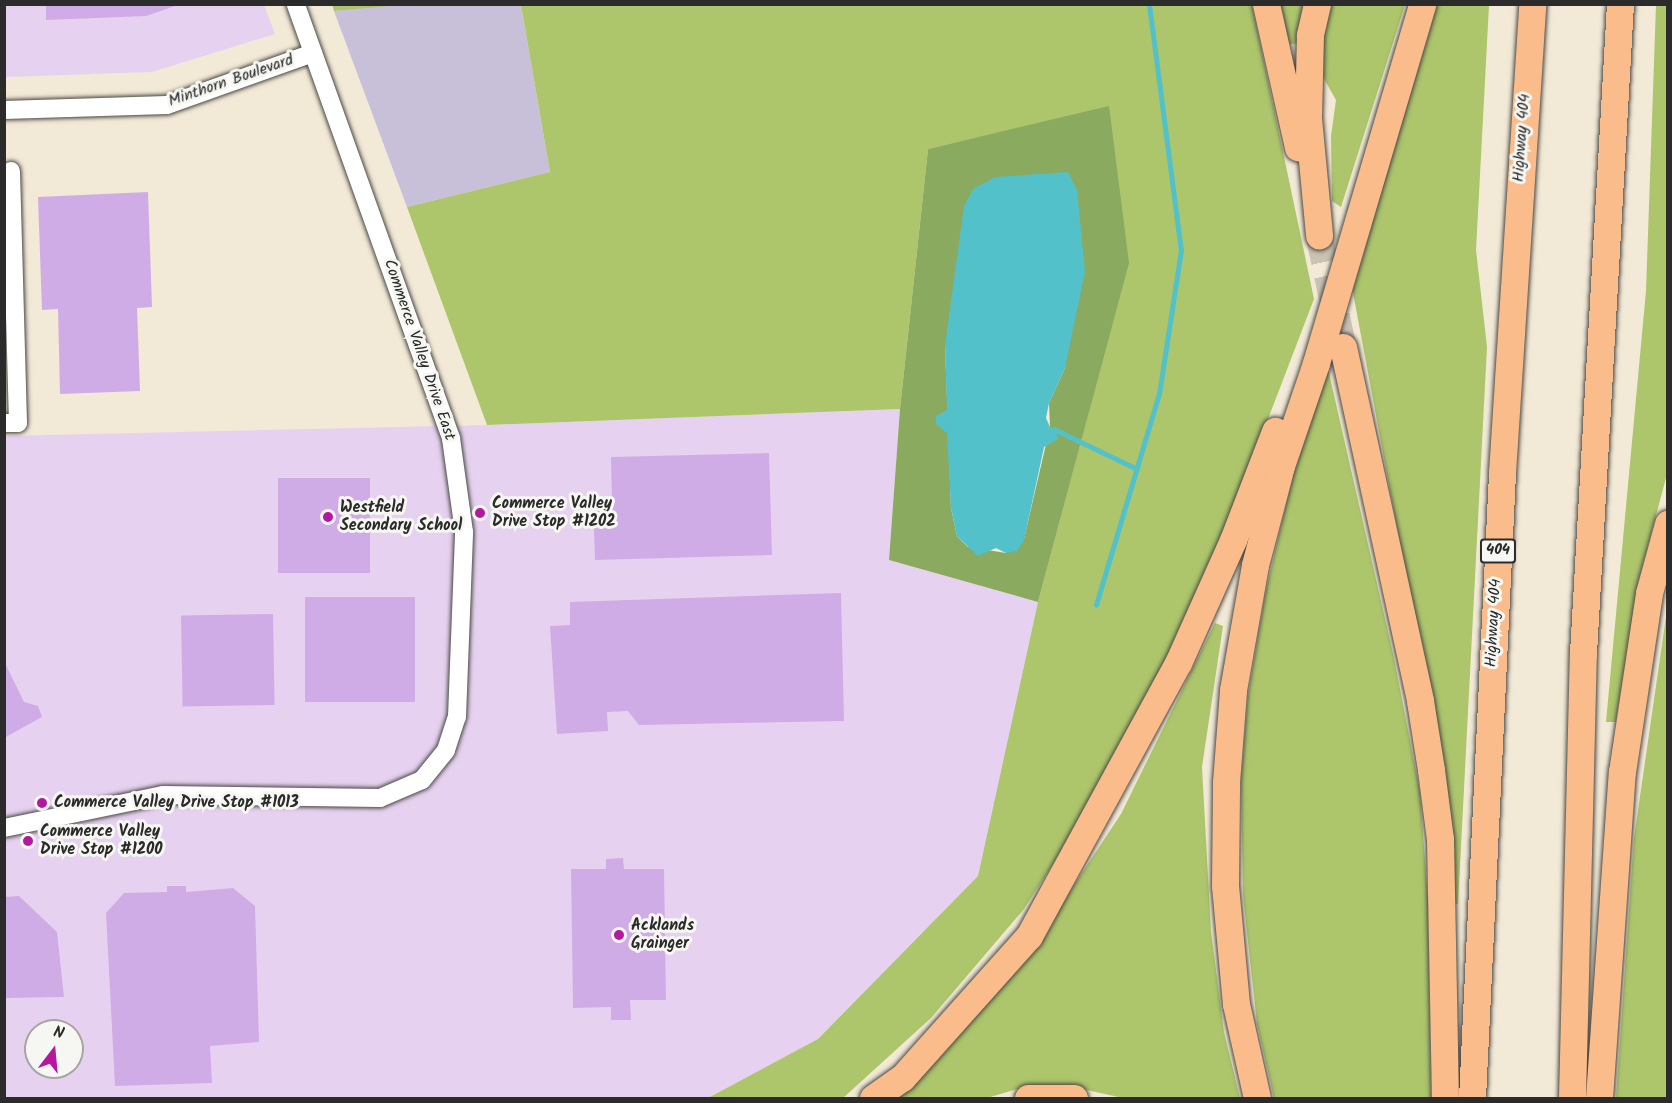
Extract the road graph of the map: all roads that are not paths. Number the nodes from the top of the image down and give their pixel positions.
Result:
1 (296, 4) edge
2 (1266, 4) edge
3 (1317, 4) edge
4 (1422, 4) edge
5 (1532, 4) edge
6 (1620, 4) edge
7 (313, 53) junction
8 (4, 110) edge
9 (11, 171) dead end
10 (1361, 203) junction
11 (1343, 347) tunnel mouth
12 (4, 423) edge
13 (1668, 524) edge
14 (4, 828) edge
15 (873, 1098) edge
16 (1028, 1098) edge
17 (1074, 1098) edge
18 (1257, 1098) edge
19 (1445, 1098) edge
20 (1472, 1098) edge
21 (1572, 1098) edge
22 (1599, 1098) edge

1 - 7 street, Commerce Valley Drive East
2 - 3 highway
4 - 10 highway
5 - 20 highway, Highway 404 / 404
6 - 21 highway
7 - 8 street, Minthorn Boulevard
7 - 14 street, Commerce Valley Drive East
9 - 12 street
10 - 15 highway
10 - 18 highway
11 - 19 highway
13 - 22 highway
16 - 17 highway

